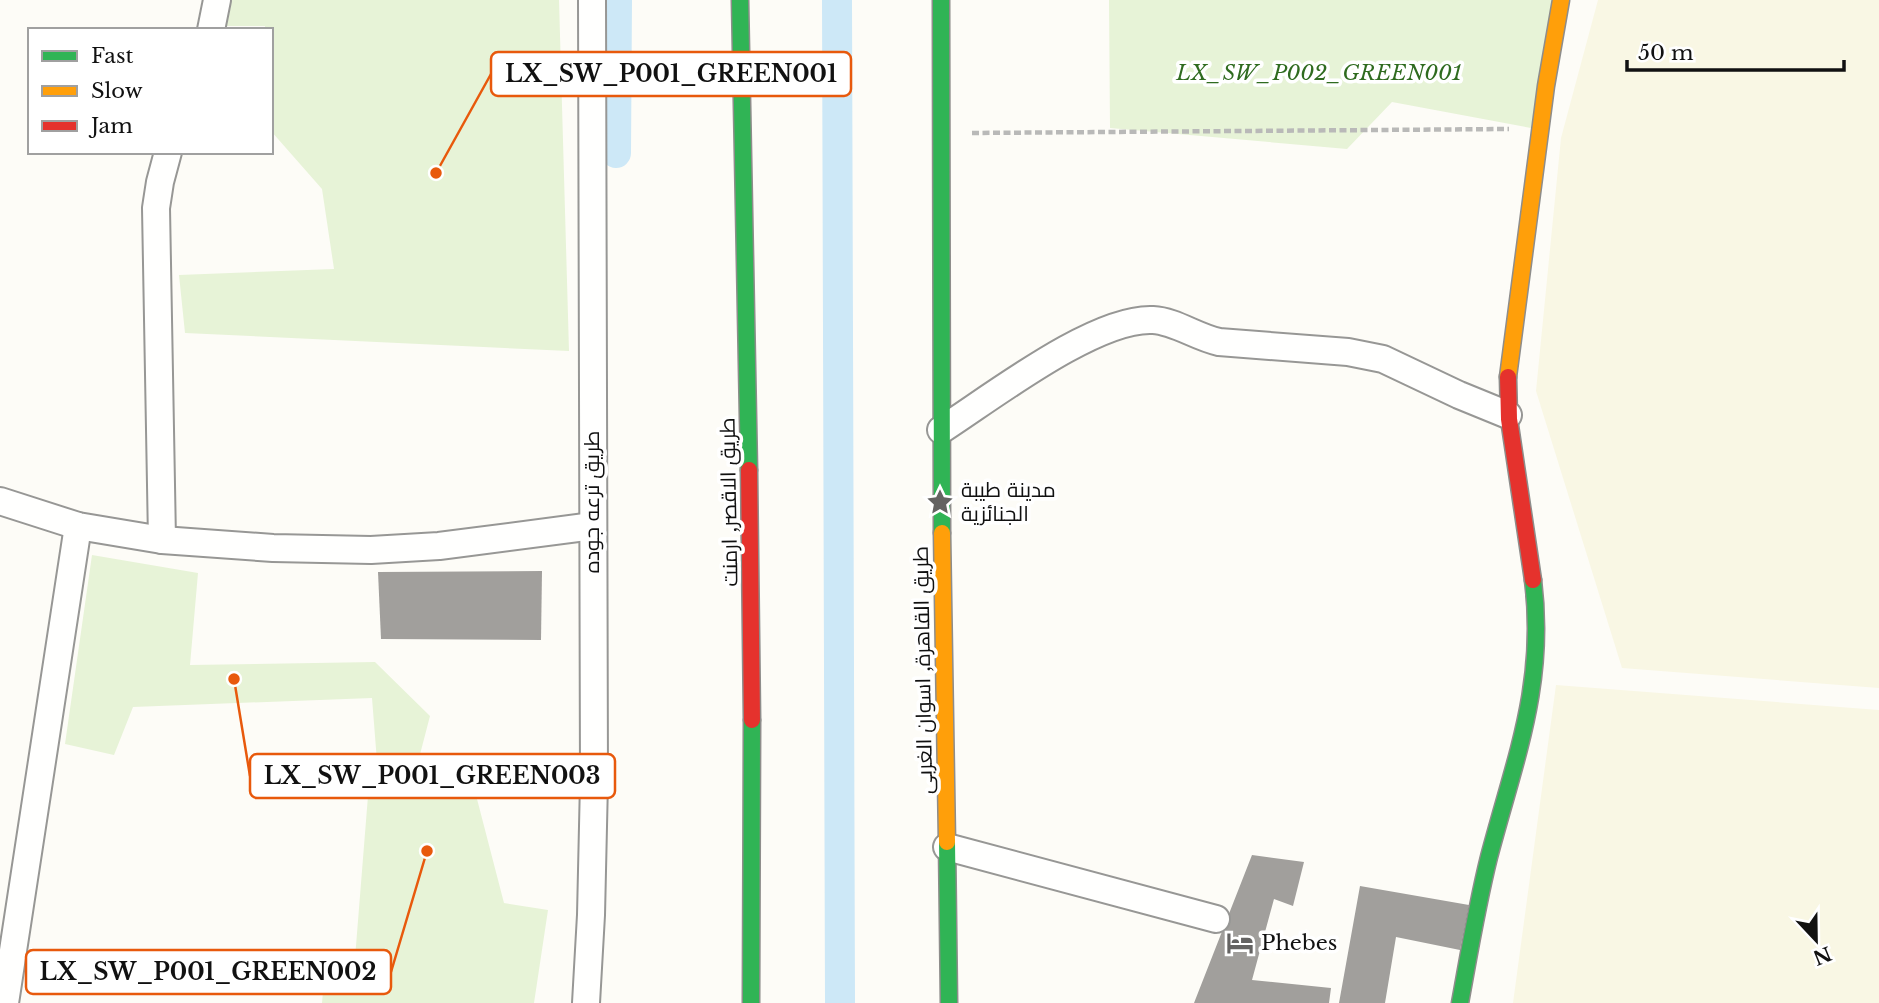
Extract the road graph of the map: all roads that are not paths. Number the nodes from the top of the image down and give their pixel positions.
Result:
1 (217, 0) edge
2 (592, 0) edge
3 (740, 0) edge
4 (941, 0) edge
5 (1561, 0) edge
6 (211, 28) edge
7 (167, 154) edge
8 (1508, 415) junction
9 (941, 430) junction
10 (0, 501) edge
11 (78, 526) junction
12 (593, 526) junction
13 (162, 540) junction
14 (947, 847) junction
15 (1216, 919) dead end
16 (5, 1003) edge
17 (586, 1003) edge
18 (751, 1003) edge
19 (949, 1003) edge
20 (1460, 1003) edge

1 - 6 street
2 - 12 street, طريق ترعه جوده
3 - 18 street, طريق الاقصر, ارمنت
4 - 9 street, طريق القاهرة, اسوان الغربى
5 - 8 street
7 - 13 street
8 - 9 street
8 - 20 street
9 - 14 street, طريق القاهرة, اسوان الغربى
10 - 11 street
11 - 13 street
11 - 16 street
12 - 13 street
12 - 17 street, طريق ترعه جوده
14 - 15 street
14 - 19 street, طريق القاهرة, اسوان الغربى

